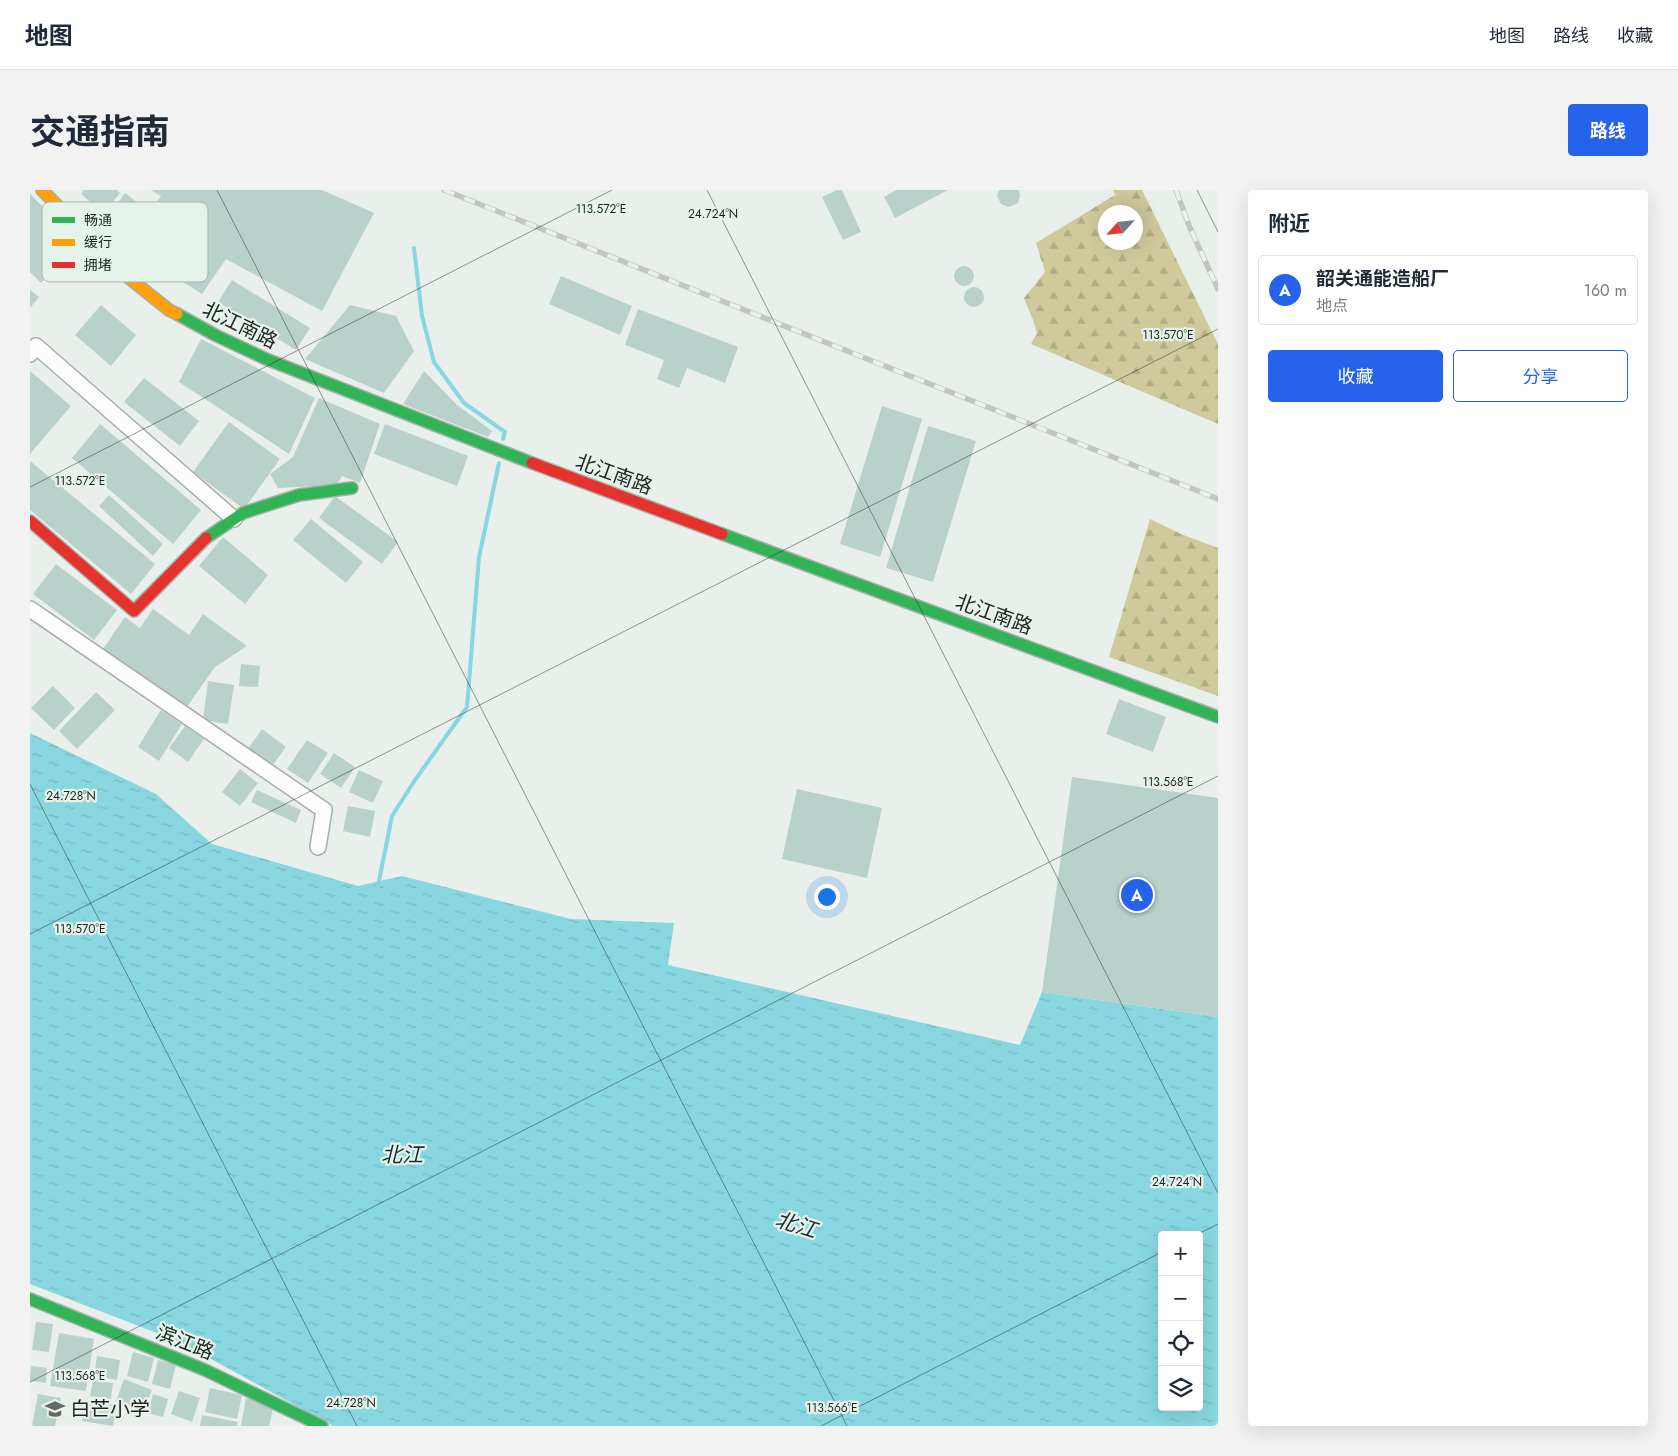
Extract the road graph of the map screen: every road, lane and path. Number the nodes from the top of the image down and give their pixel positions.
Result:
1 (42, 190) edge
2 (54, 202) edge
3 (134, 282) edge
4 (30, 354) edge
5 (352, 488) dead end
6 (234, 519) junction
7 (30, 520) edge
8 (30, 609) edge
9 (1218, 717) edge
10 (318, 847) dead end
11 (30, 1299) edge
12 (322, 1426) edge

1 - 2 street, 北江南路
3 - 9 street, 北江南路
4 - 6 street
5 - 6 street
6 - 7 street
8 - 10 street
11 - 12 street, 滨江路

